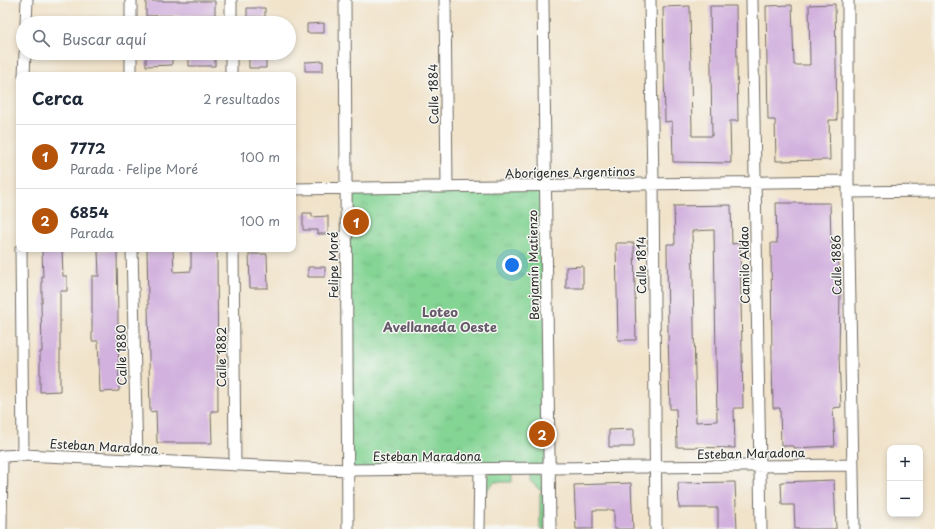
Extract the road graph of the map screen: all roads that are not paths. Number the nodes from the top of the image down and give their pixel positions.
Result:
1 (27, 0) edge
2 (131, 0) edge
3 (231, 0) edge
4 (345, 0) edge
5 (445, 0) edge
6 (543, 0) edge
7 (650, 0) edge
8 (752, 0) edge
9 (848, 0) edge
10 (26, 16) edge
11 (131, 16) edge
12 (231, 16) edge
13 (25, 60) edge
14 (131, 60) edge
15 (231, 60) edge
16 (24, 72) edge
17 (131, 72) edge
18 (232, 72) edge
19 (755, 182) junction
20 (654, 184) junction
21 (545, 185) junction
22 (848, 186) junction
23 (447, 187) junction
24 (346, 188) junction
25 (296, 189) edge
26 (935, 191) edge
27 (21, 252) edge
28 (132, 252) edge
29 (233, 252) edge
30 (23, 455) junction
31 (137, 460) junction
32 (235, 465) junction
33 (852, 465) junction
34 (760, 466) junction
35 (655, 467) junction
36 (549, 468) junction
37 (480, 469) junction
38 (348, 470) junction
39 (1, 529) edge
40 (348, 529) edge
41 (479, 529) edge
42 (550, 529) edge
43 (656, 529) edge
44 (761, 529) edge
45 (854, 529) edge

1 - 10 street
2 - 11 street
3 - 12 street
4 - 24 street, Felipe Moré
5 - 23 street, Calle 1884
6 - 21 street, Benjamín Matienzo
7 - 20 street, Calle 1814
8 - 19 street, Camilo Aldao
9 - 22 street, Calle 1886
13 - 16 street
14 - 17 street
15 - 18 street
19 - 20 street, Aborígenes Argentinos
19 - 22 street, Aborígenes Argentinos
19 - 34 street, Camilo Aldao
20 - 21 street, Aborígenes Argentinos
20 - 35 street, Calle 1814
21 - 23 street, Aborígenes Argentinos
21 - 36 street, Benjamín Matienzo
22 - 26 street, Aborígenes Argentinos
22 - 33 street, Calle 1886
23 - 24 street, Aborígenes Argentinos
24 - 25 street, Aborígenes Argentinos
24 - 38 street, Felipe Moré
27 - 30 street
28 - 31 street, Calle 1880
29 - 32 street, Calle 1882
30 - 31 street, Esteban Maradona
30 - 39 street, Esteban Maradona
31 - 32 street, Esteban Maradona
32 - 38 street, Esteban Maradona
33 - 34 street, Esteban Maradona
33 - 45 street, Calle 1886
34 - 35 street, Esteban Maradona
34 - 44 street, Camilo Aldao
35 - 36 street, Esteban Maradona
35 - 43 street, Calle 1814
36 - 37 street, Esteban Maradona
36 - 42 street, Benjamín Matienzo
37 - 38 street, Esteban Maradona
37 - 41 street
38 - 40 street, Felipe Moré

